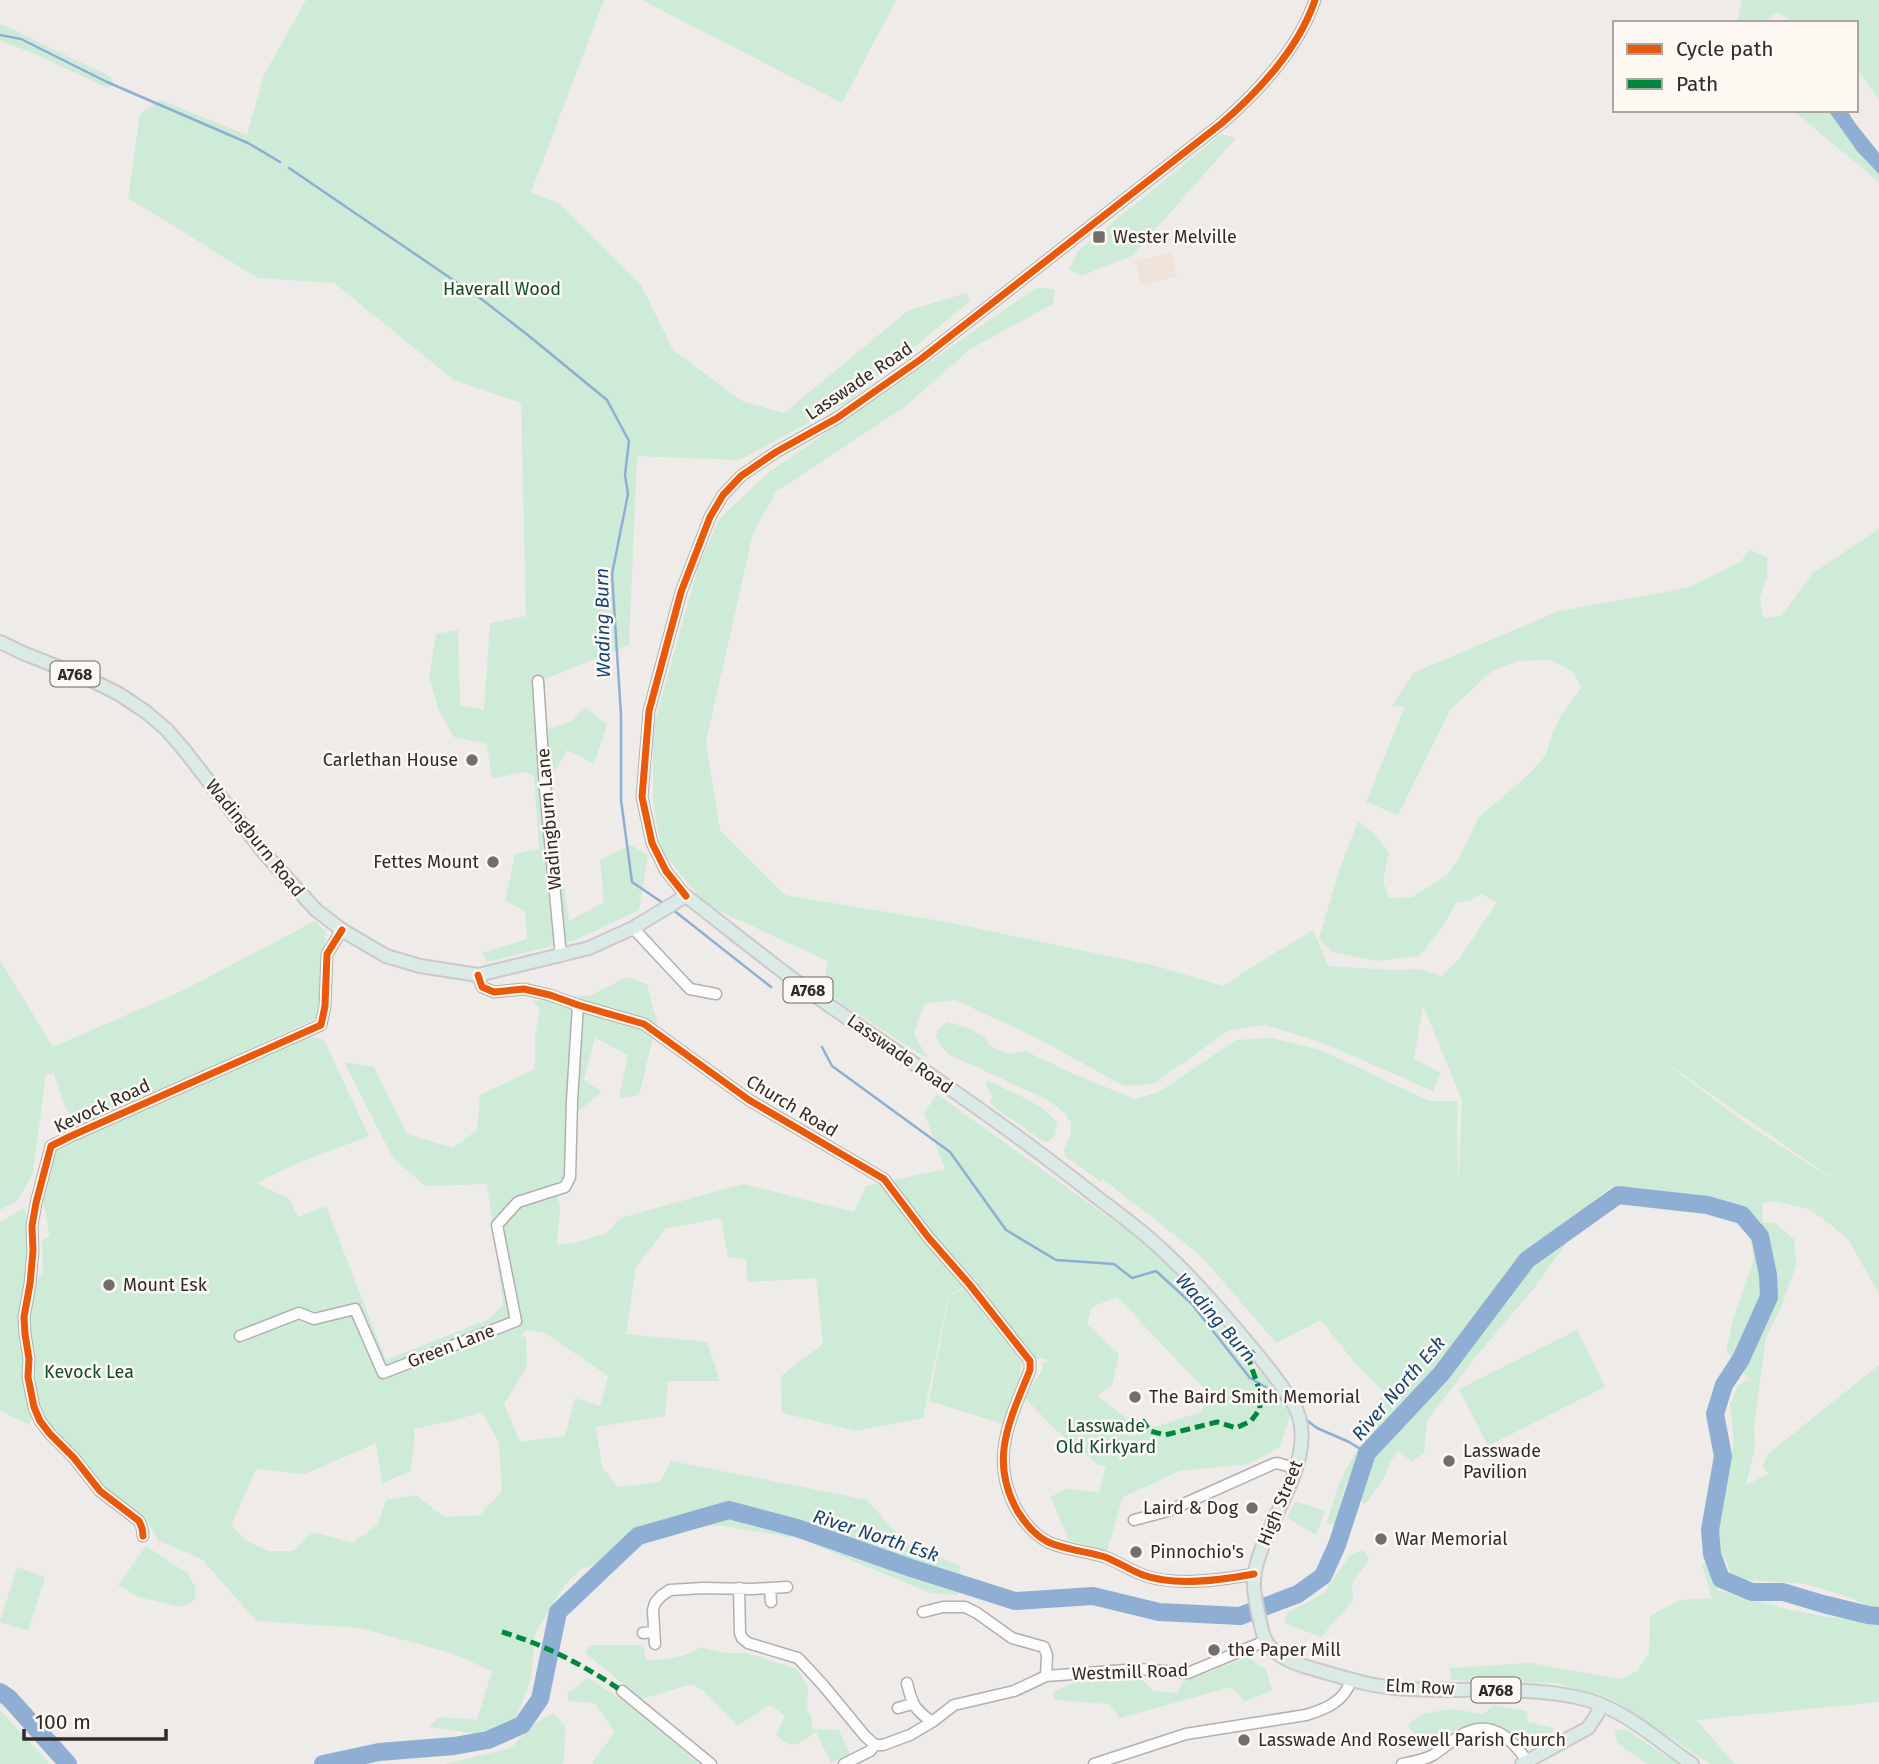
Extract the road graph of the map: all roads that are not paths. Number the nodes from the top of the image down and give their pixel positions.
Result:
1 (1315, 0) edge
2 (0, 642) edge
3 (538, 681) dead end
4 (686, 896) junction
5 (633, 928) junction
6 (342, 930) junction
7 (561, 956) junction
8 (478, 975) junction
9 (716, 995) dead end
10 (578, 1005) junction
11 (240, 1336) dead end
12 (1254, 1351) joint
13 (1291, 1468) junction
14 (1134, 1520) dead end
15 (143, 1536) dead end
16 (1254, 1580) junction
17 (787, 1587) dead end
18 (739, 1588) junction
19 (770, 1588) junction
20 (771, 1602) dead end
21 (923, 1612) dead end
22 (1265, 1641) junction
23 (654, 1644) dead end
24 (1046, 1676) junction
25 (1351, 1680) junction
26 (907, 1682) dead end
27 (622, 1691) dead end
28 (1599, 1703) junction
29 (912, 1704) junction
30 (898, 1708) dead end
31 (932, 1722) junction
32 (875, 1745) junction
33 (1119, 1760) edge
34 (1525, 1763) edge
35 (711, 1764) edge
36 (844, 1764) edge
37 (1094, 1764) edge
38 (1402, 1764) edge
39 (1692, 1764) edge

1 - 4 street, Lasswade Road
2 - 6 main road, Wadingburn Road / A768
3 - 7 street, Wadingburn Lane
4 - 5 main road, Wadingburn Road / A768
4 - 12 main road, Lasswade Road / A768
5 - 7 main road, Wadingburn Road / A768
5 - 9 street
6 - 8 main road, Wadingburn Road / A768
6 - 15 street, Kevock Road
7 - 8 main road, Wadingburn Road / A768
8 - 10 street, Church Road
10 - 11 street, Green Lane
10 - 16 street, Church Road
12 - 13 main road, High Street / A768
13 - 14 street
13 - 16 main road, High Street / A768
16 - 22 main road, High Street / A768
17 - 19 street
18 - 19 street
18 - 23 street
18 - 32 street
19 - 20 street
21 - 24 street
22 - 24 street, Westmill Road
22 - 25 main road, Elm Row / A768
24 - 31 street, Westmill Road
25 - 28 main road, Elm Row / A768
25 - 33 street
26 - 29 street
27 - 35 street
28 - 34 main road
28 - 39 main road, A768
29 - 30 street
29 - 31 street
31 - 32 street, Westmill Road
32 - 36 street, Westmill Road
33 - 37 street
34 - 38 street

